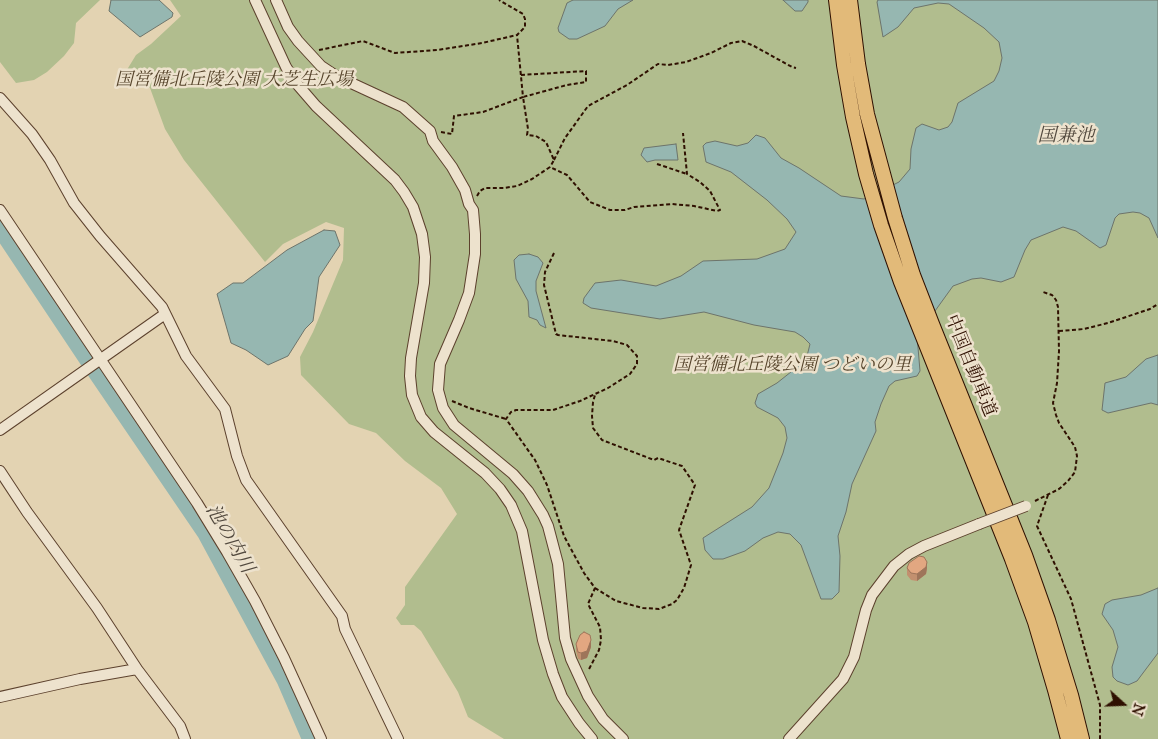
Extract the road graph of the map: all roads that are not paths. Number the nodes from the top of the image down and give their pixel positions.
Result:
1 (255, 0) edge
2 (276, 0) edge
3 (836, 0) edge
4 (850, 0) edge
5 (0, 98) edge
6 (0, 210) edge
7 (165, 314) junction
8 (926, 326) junction
9 (101, 358) junction
10 (0, 430) edge
11 (0, 470) edge
12 (1026, 506) road end
13 (137, 669) junction
14 (0, 697) edge
15 (185, 739) edge
16 (321, 739) edge
17 (398, 739) edge
18 (592, 739) edge
19 (623, 739) edge
20 (789, 739) edge
21 (1068, 739) edge
22 (1082, 739) edge

1 - 18 street
2 - 19 street
3 - 8 highway, 中国自動車道
4 - 8 highway, 中国自動車道
5 - 7 street
6 - 9 street
7 - 9 street
7 - 17 street
8 - 21 highway, 中国自動車道
8 - 22 highway, 中国自動車道
9 - 10 street
9 - 16 street
11 - 13 street
12 - 20 street, bridge
13 - 14 street
13 - 15 street

